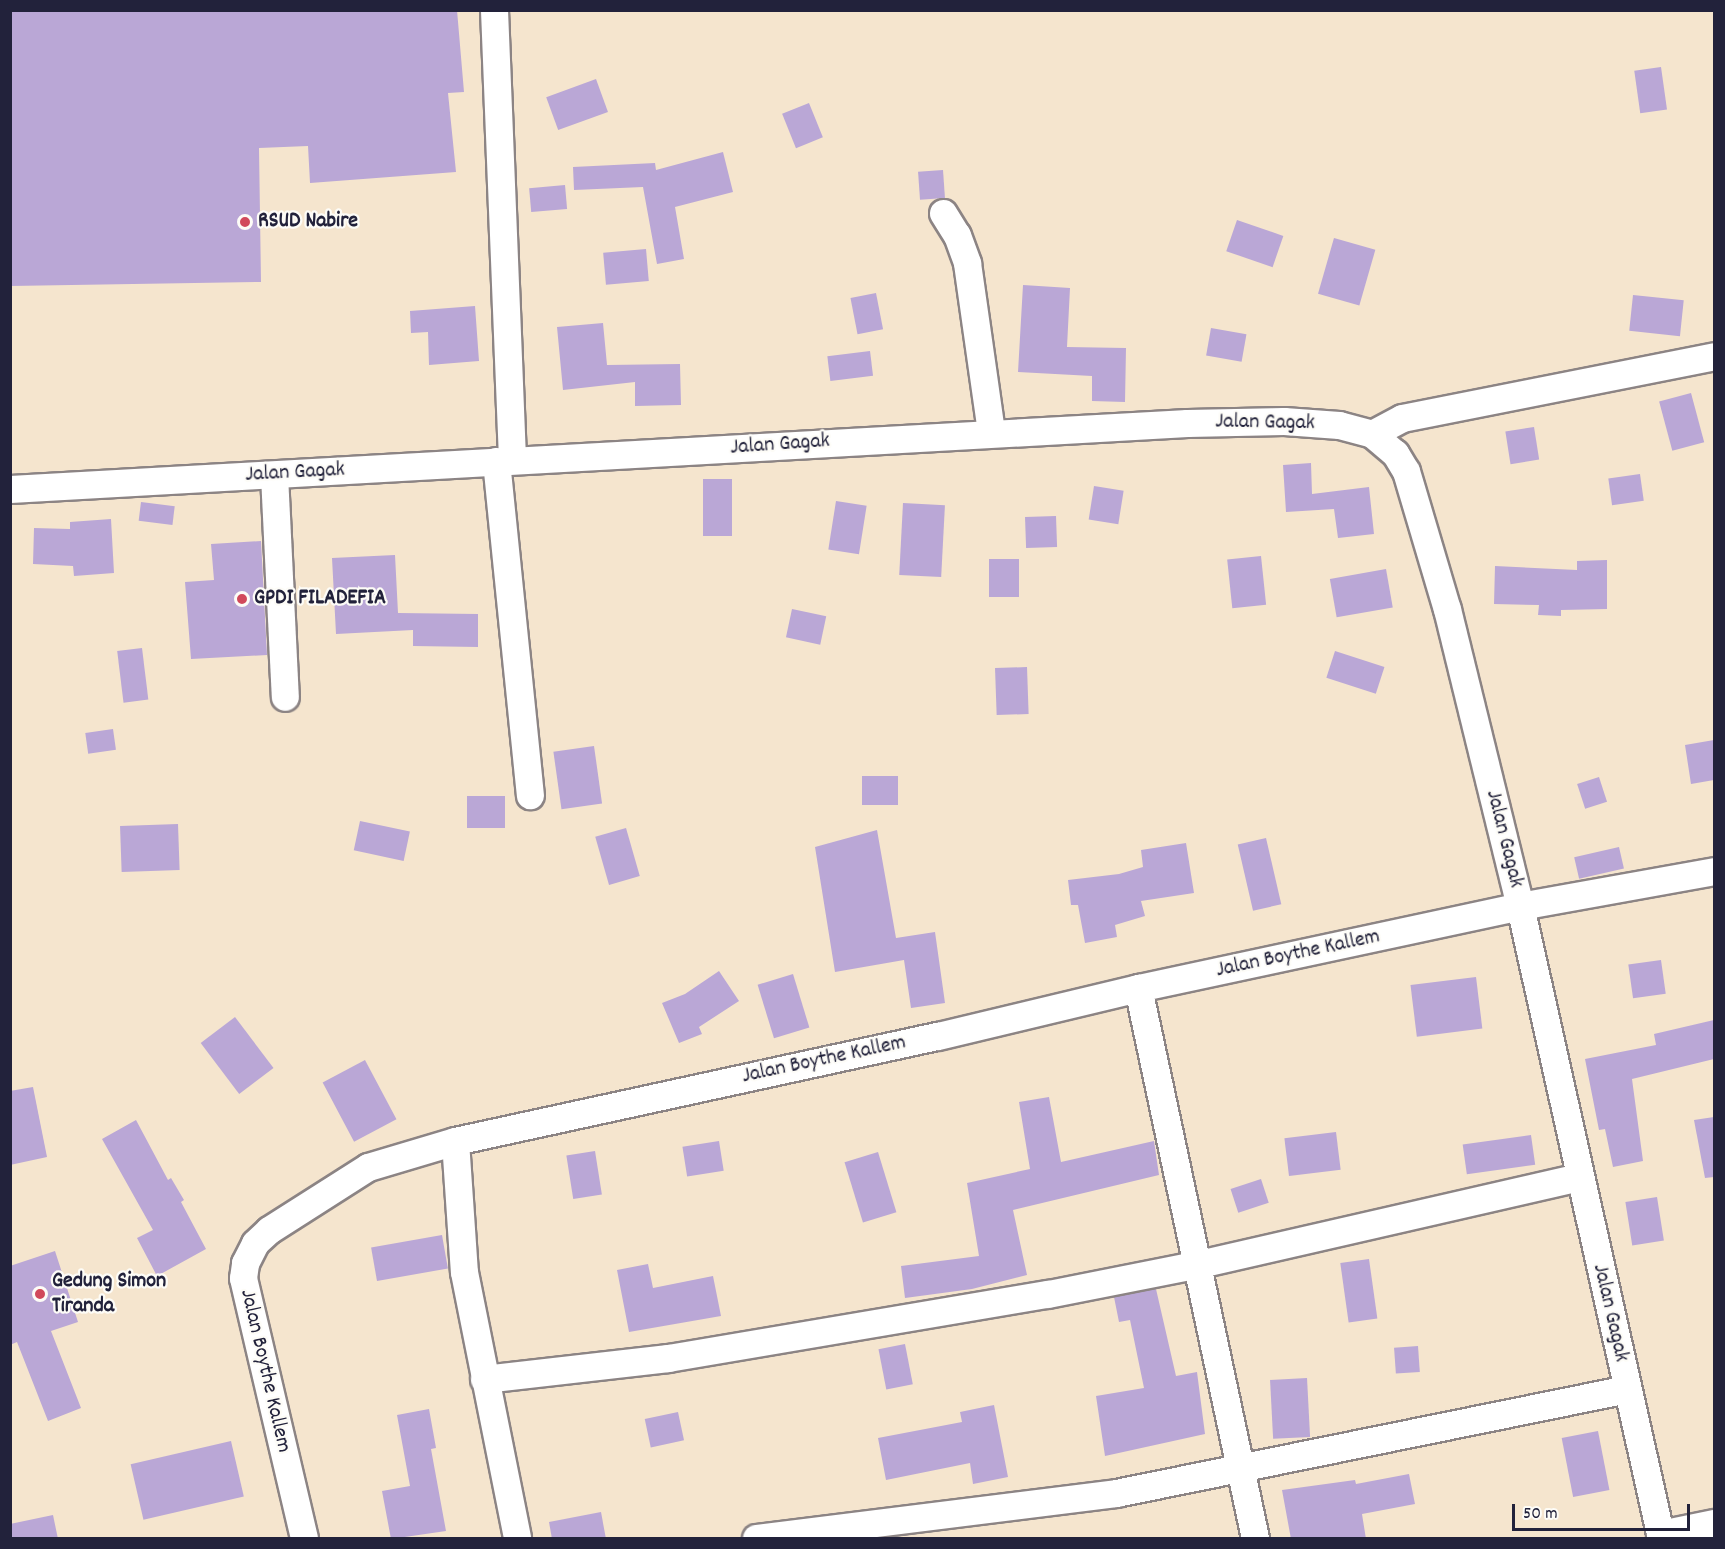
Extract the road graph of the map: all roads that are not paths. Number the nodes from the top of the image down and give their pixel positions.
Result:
1 (494, 10) edge
2 (943, 213) dead end
3 (1714, 356) edge
4 (991, 432) junction
5 (1372, 434) junction
6 (504, 461) junction
7 (274, 475) junction
8 (10, 489) edge
9 (285, 697) dead end
10 (530, 795) dead end
11 (1714, 871) edge
12 (1520, 906) junction
13 (1138, 988) junction
14 (455, 1141) junction
15 (1579, 1177) junction
16 (1195, 1265) junction
17 (484, 1379) junction
18 (1627, 1389) junction
19 (1242, 1467) junction
20 (1714, 1523) edge
21 (1661, 1536) edge
22 (304, 1539) edge
23 (517, 1539) edge
24 (756, 1539) edge
25 (1255, 1539) edge

1 - 6 street
2 - 4 street
3 - 5 street
4 - 5 street, Jalan Gagak
4 - 6 street, Jalan Gagak
5 - 12 street, Jalan Gagak
6 - 7 street, Jalan Gagak
6 - 10 street
7 - 8 street, Jalan Gagak
7 - 9 street
11 - 12 street, Jalan Boythe Kallem
12 - 13 street, Jalan Boythe Kallem
12 - 15 street, Jalan Gagak
13 - 14 street, Jalan Boythe Kallem
13 - 16 street
14 - 17 street
14 - 22 street, Jalan Boythe Kallem
15 - 16 street
15 - 18 street, Jalan Gagak
16 - 17 street
16 - 19 street
17 - 23 street
18 - 19 street
18 - 21 street, Jalan Gagak
19 - 24 street
19 - 25 street
20 - 21 street

